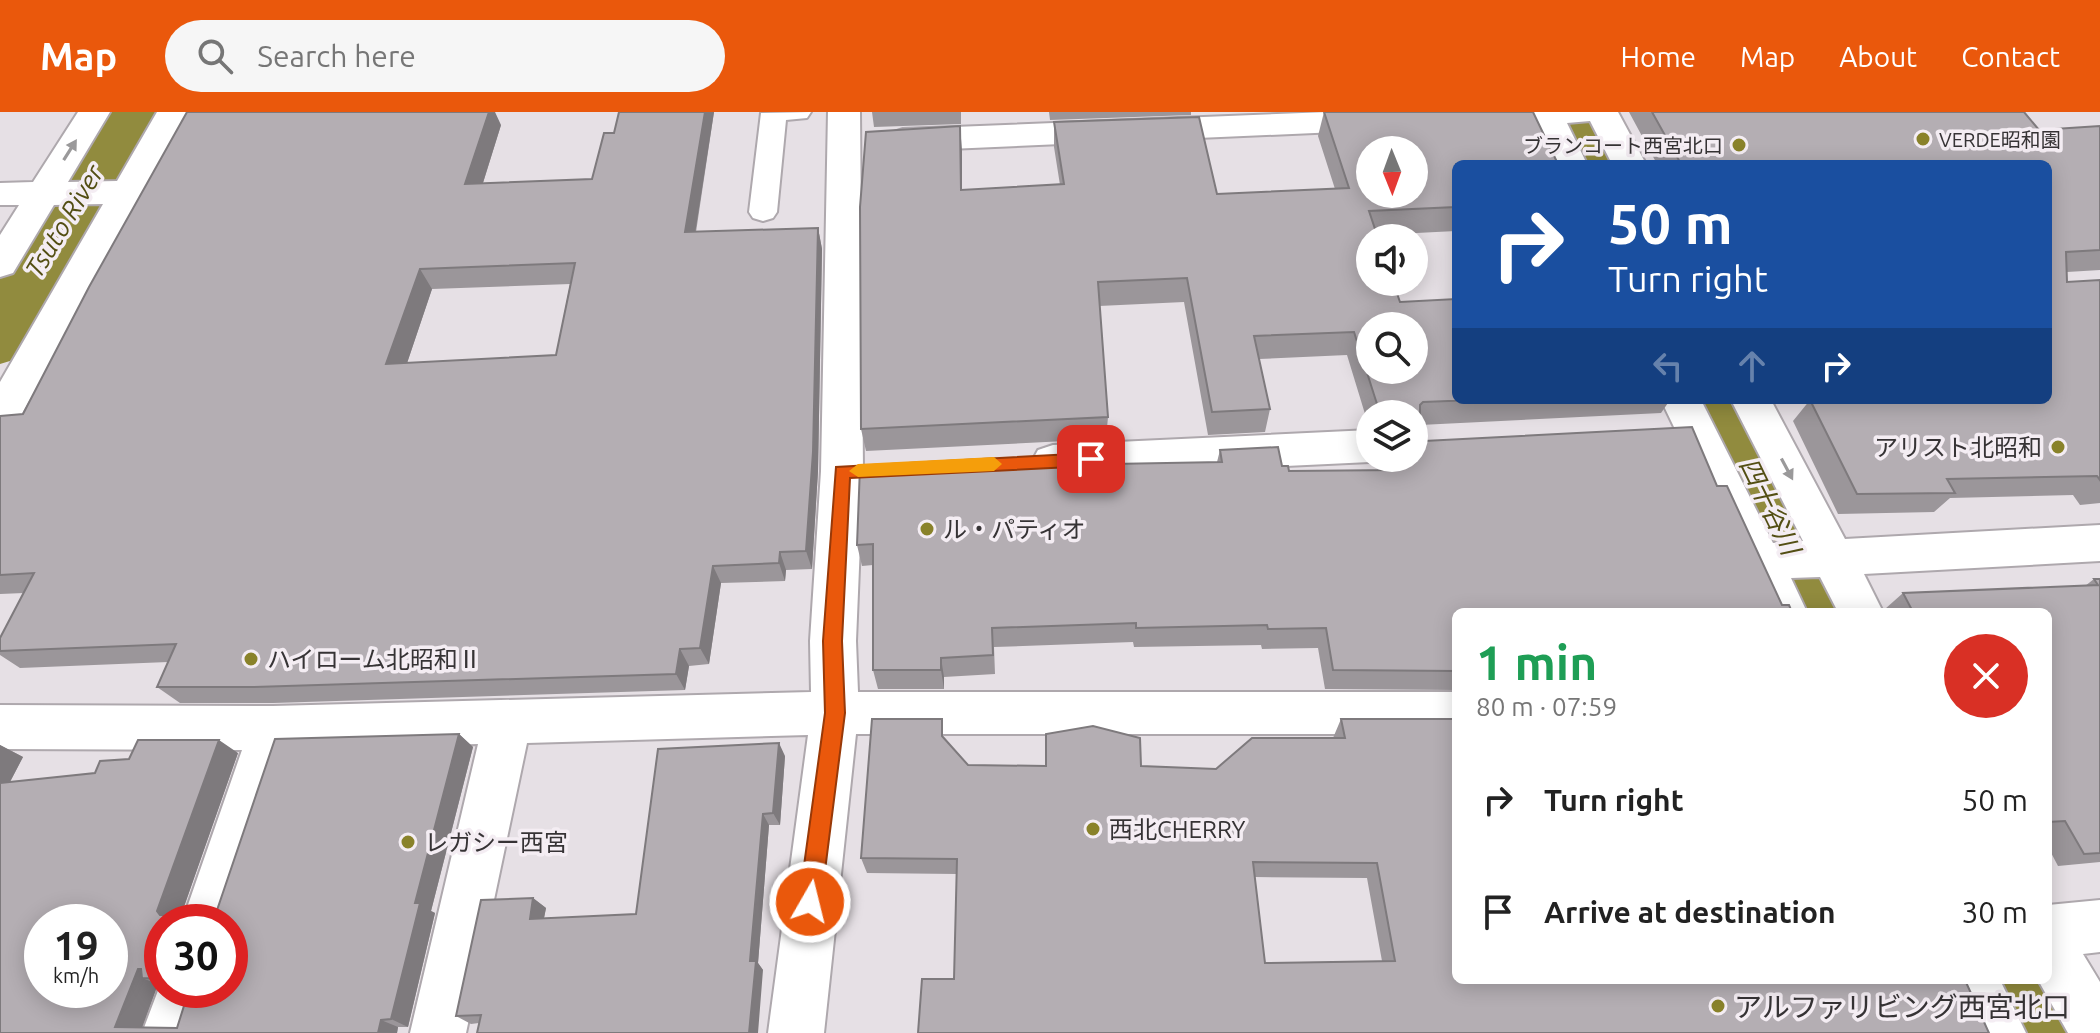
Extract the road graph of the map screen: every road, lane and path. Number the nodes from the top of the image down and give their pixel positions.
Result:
1 (94, 112) edge
2 (173, 112) edge
3 (798, 112) edge
4 (1602, 112) edge
5 (1560, 113) edge
6 (844, 127) edge
7 (1569, 160) edge
8 (1627, 160) edge
9 (120, 192) junction
10 (0, 194) edge
11 (50, 194) junction
12 (763, 212) dead end
13 (0, 264) edge
14 (1753, 404) edge
15 (1688, 415) edge
16 (0, 417) edge
17 (1648, 432) edge
18 (1356, 447) edge
19 (1013, 463) edge
20 (2100, 543) edge
21 (1833, 558) junction
22 (1760, 562) junction
23 (1783, 608) edge
24 (1859, 608) edge
25 (835, 713) junction
26 (1452, 713) edge
27 (507, 723) junction
28 (0, 727) edge
29 (273, 728) junction
30 (214, 904) edge
31 (2100, 926) edge
32 (2052, 931) edge
33 (2052, 952) edge
34 (1973, 984) edge
35 (179, 1008) edge
36 (170, 1033) edge
37 (438, 1033) edge
38 (796, 1033) edge
39 (1998, 1033) edge
40 (2099, 1033) edge

11 -> 1 street
2 - 9 street
3 - 12 lane
4 - 8 street
5 - 6 street
5 - 7 street
6 - 25 street
9 - 11 street
9 - 16 street
10 - 11 street
11 - 13 street
14 -> 21 street
15 - 17 street
15 - 22 street
18 - 19 street
20 - 21 street
21 - 22 street
21 - 24 street
22 - 23 street
25 - 26 street
25 - 27 street
25 - 38 street
27 - 29 street
27 - 37 street
28 - 29 street
29 - 30 street
31 - 32 street
33 - 40 street
34 - 39 street
35 - 36 street

